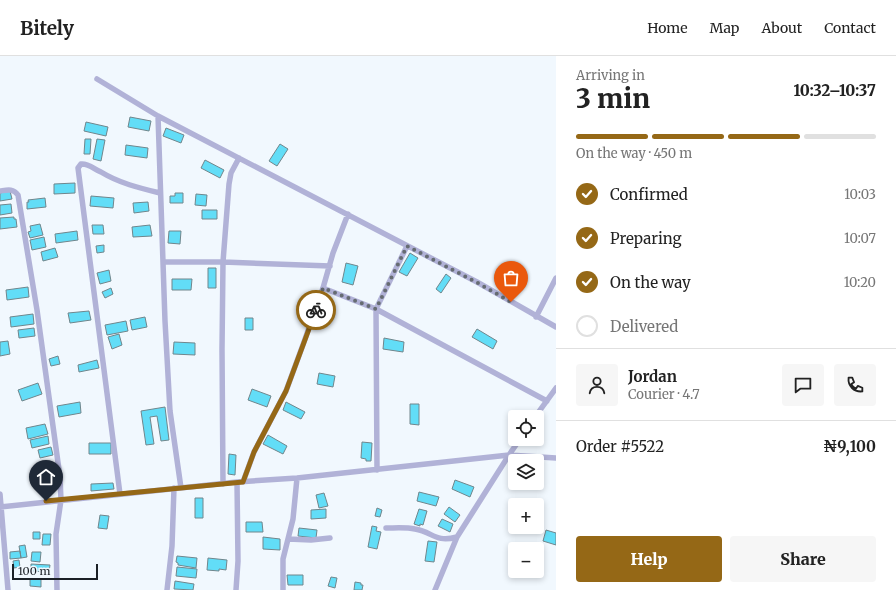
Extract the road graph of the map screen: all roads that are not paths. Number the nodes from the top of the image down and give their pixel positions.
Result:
1 (97, 79) dead end
2 (158, 116) junction
3 (239, 158) junction
4 (0, 191) edge
5 (160, 193) junction
6 (348, 214) junction
7 (407, 246) junction
8 (164, 262) junction
9 (223, 262) junction
10 (330, 266) junction
11 (556, 278) edge
12 (323, 288) junction
13 (376, 309) junction
14 (536, 316) junction
15 (556, 327) edge
16 (556, 388) edge
17 (547, 401) junction
18 (540, 410) edge
19 (508, 455) edge
20 (508, 457) edge
21 (544, 457) edge
22 (556, 458) edge
23 (376, 470) junction
24 (297, 478) junction
25 (240, 482) junction
26 (224, 484) junction
27 (174, 488) junction
28 (181, 488) junction
29 (0, 494) edge
30 (120, 494) junction
31 (61, 500) junction
32 (1, 506) edge
33 (386, 528) dead end
34 (457, 537) junction
35 (330, 538) dead end
36 (288, 539) junction
37 (8, 590) edge
38 (57, 590) edge
39 (167, 590) edge
40 (236, 590) edge
41 (283, 590) edge
42 (434, 590) edge

1 - 2 street
2 - 3 street
2 - 5 street
3 - 6 street
3 - 9 street
4 - 31 street
5 - 8 street
5 - 30 street
6 - 7 street
6 - 10 street
7 - 13 street
7 - 14 street
8 - 9 street
8 - 28 street
9 - 10 street
9 - 26 street
10 - 12 street
11 - 14 street
12 - 13 street
12 - 25 street
13 - 17 street
13 - 23 street
14 - 15 street
16 - 17 street
17 - 18 street
19 - 23 street
20 - 34 street
21 - 22 street
23 - 24 street
24 - 25 street
24 - 36 street
25 - 26 street
25 - 40 street
26 - 28 street
27 - 28 street
27 - 30 street
27 - 39 street
29 - 32 street
30 - 31 street
31 - 32 street
31 - 38 street
32 - 37 street
33 - 34 street
34 - 42 street
35 - 36 street
36 - 41 street

